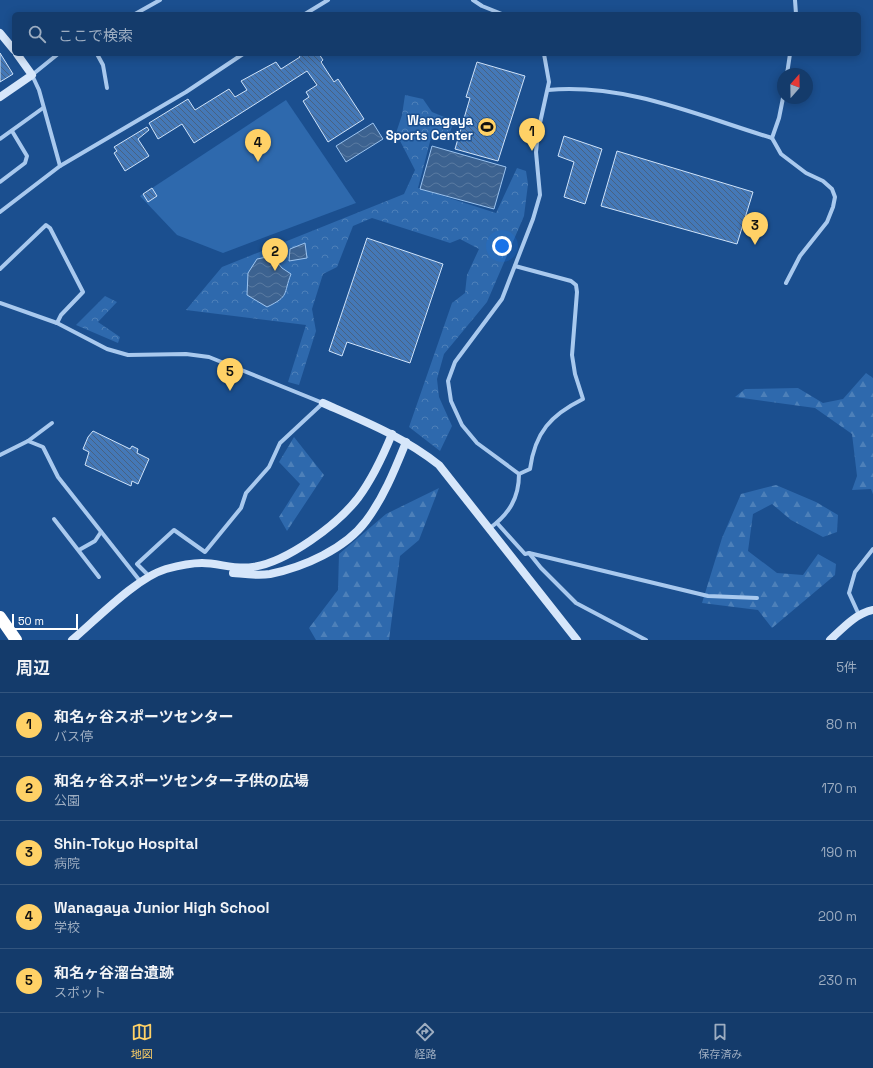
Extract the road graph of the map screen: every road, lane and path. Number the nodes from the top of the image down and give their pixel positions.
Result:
1 (160, 0) edge
2 (328, 0) edge
3 (473, 0) edge
4 (795, 0) edge
5 (139, 12) edge
6 (308, 12) edge
7 (497, 12) edge
8 (796, 12) edge
9 (0, 33) edge
10 (12, 48) edge
11 (18, 56) edge
12 (55, 56) edge
13 (98, 56) edge
14 (240, 56) edge
15 (545, 56) edge
16 (790, 56) edge
17 (788, 68) edge
18 (32, 74) junction
19 (107, 88) dead end
20 (548, 90) junction
21 (0, 97) edge
22 (782, 104) edge
23 (43, 108) junction
24 (12, 131) junction
25 (772, 138) junction
26 (0, 139) edge
27 (60, 166) junction
28 (0, 182) edge
29 (0, 212) edge
30 (515, 266) junction
31 (0, 269) edge
32 (786, 283) dead end
33 (0, 303) edge
34 (57, 323) junction
35 (323, 403) junction
36 (52, 423) dead end
37 (392, 434) junction
38 (28, 441) junction
39 (406, 442) junction
40 (0, 455) edge
41 (519, 474) junction
42 (54, 519) dead end
43 (498, 522) junction
44 (490, 528) junction
45 (101, 532) junction
46 (873, 549) edge
47 (79, 550) junction
48 (530, 553) junction
49 (181, 566) junction
50 (99, 576) dead end
51 (149, 576) junction
52 (140, 581) junction
53 (757, 598) dead end
54 (873, 610) edge
55 (859, 615) junction
56 (0, 617) edge
57 (16, 640) edge
58 (72, 640) edge
59 (577, 640) edge
60 (646, 640) edge
61 (830, 640) edge

1 - 5 street
2 - 6 street
3 - 7 street
4 - 8 street
9 - 10 street
11 - 18 street
12 - 18 street
13 - 19 street
14 - 27 street
15 - 20 street
16 - 17 street
18 - 21 street
18 - 23 street
20 - 25 street
20 - 30 street
22 - 25 street
23 - 24 street
23 - 27 street
24 - 26 street
24 - 28 street
25 - 32 street
27 - 29 street
30 - 41 street
30 - 41 street
31 - 34 street
33 - 34 street
34 - 35 street
35 - 37 street
35 - 51 street
36 - 38 street
37 - 39 street
37 - 49 street
38 - 40 street
38 - 45 street
39 - 44 street
39 - 49 street
41 - 43 street
42 - 47 street
43 - 44 street
43 - 48 street
44 - 59 street
45 - 47 street
45 - 52 street
46 - 55 street
47 - 50 street
48 - 53 street
48 - 60 street
49 - 51 street
51 - 52 street
52 - 58 street
54 - 55 street
55 - 61 street
56 - 57 highway

